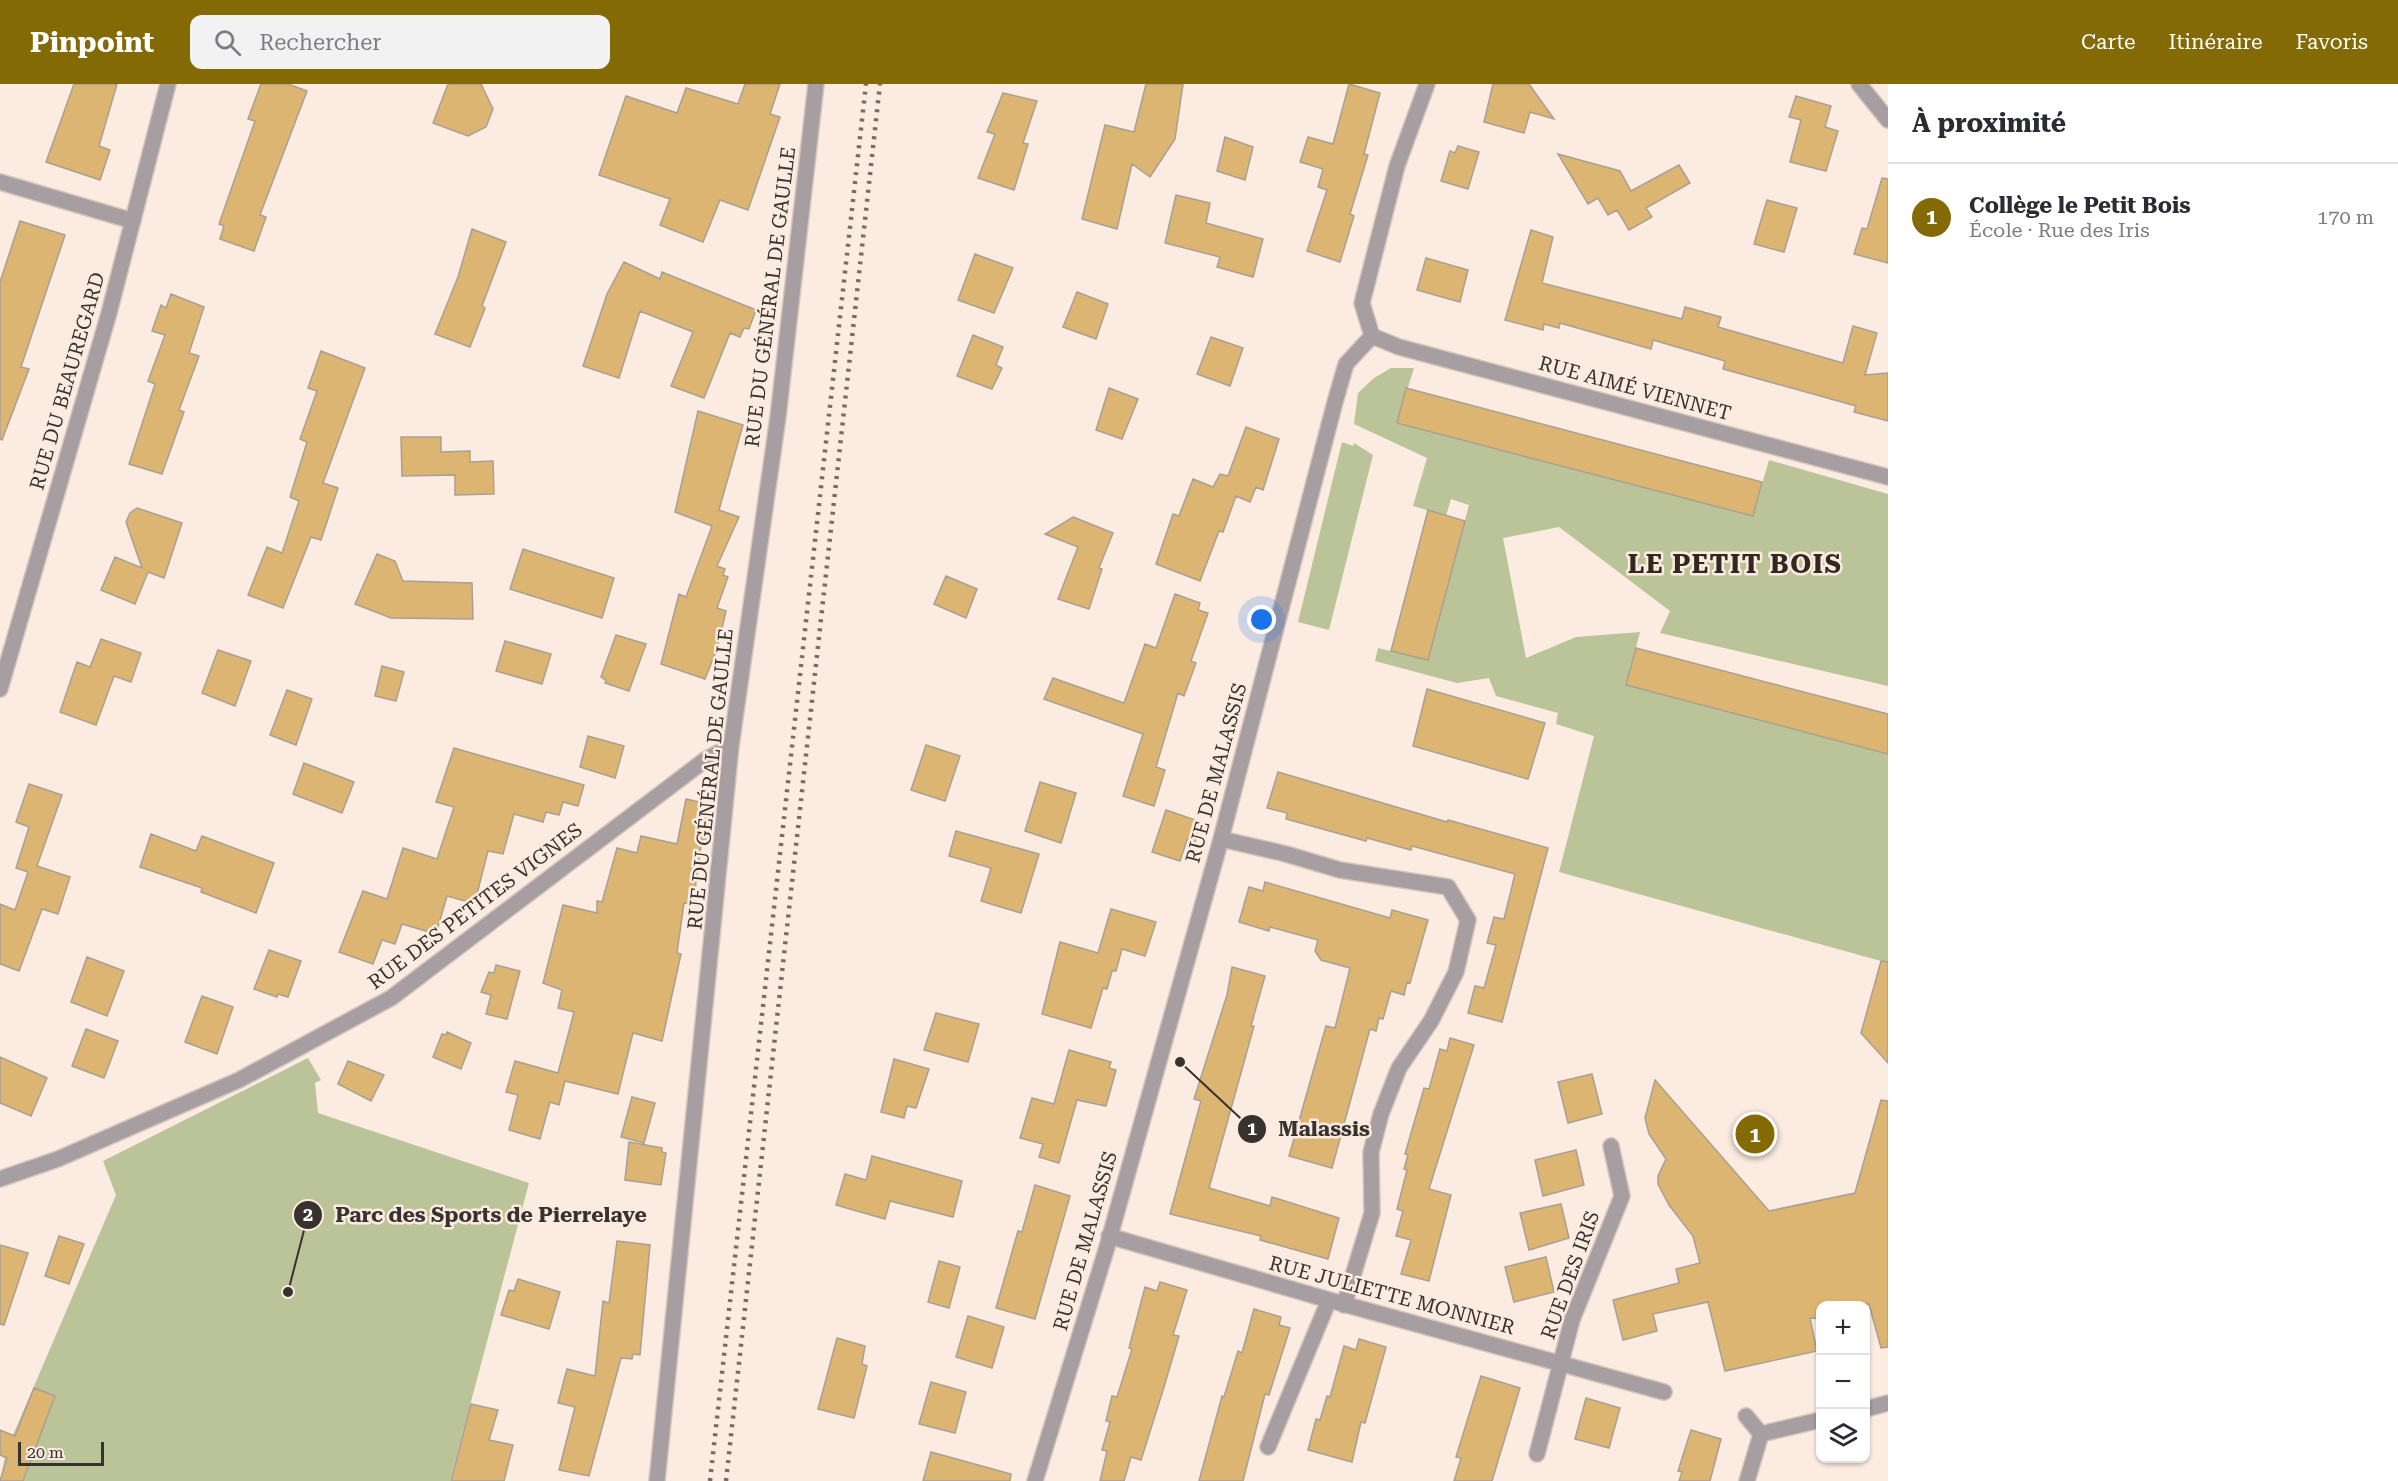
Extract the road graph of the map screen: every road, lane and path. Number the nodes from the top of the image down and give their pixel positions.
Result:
1 (168, 84) edge
2 (816, 84) edge
3 (1427, 84) edge
4 (1859, 84) edge
5 (1888, 120) edge
6 (0, 182) edge
7 (133, 221) junction
8 (1372, 336) junction
9 (1888, 477) edge
10 (0, 689) edge
11 (731, 746) junction
12 (1221, 839) junction
13 (1611, 1146) dead end
14 (0, 1179) edge
15 (1109, 1236) junction
16 (1337, 1303) junction
17 (1561, 1363) junction
18 (1664, 1392) dead end
19 (1888, 1403) edge
20 (1870, 1408) edge
21 (1746, 1416) dead end
22 (1816, 1421) edge
23 (1761, 1434) junction
24 (1268, 1446) dead end
25 (1537, 1454) dead end
26 (657, 1481) edge
27 (1035, 1481) edge
28 (1747, 1481) edge

1 - 7 street, RUE DU BEAUREGARD
2 - 11 street, RUE DU GÉNÉRAL DE GAULLE
3 - 8 street
4 - 5 street
6 - 7 street
7 - 10 street, RUE DU BEAUREGARD
8 - 9 street, RUE AIMÉ VIENNET
8 - 12 street, RUE DE MALASSIS
11 - 14 street, RUE DES PETITES VIGNES
11 - 26 street, RUE DU GÉNÉRAL DE GAULLE
12 - 15 street, RUE DE MALASSIS
12 - 16 street
13 - 17 street, RUE DES IRIS
15 - 16 street, RUE JULIETTE MONNIER
15 - 27 street, RUE DE MALASSIS
16 - 17 street, RUE JULIETTE MONNIER
16 - 24 street
17 - 18 street, RUE JULIETTE MONNIER
17 - 25 street, RUE DES IRIS
19 - 20 street
21 - 23 street
22 - 23 street
23 - 28 street

